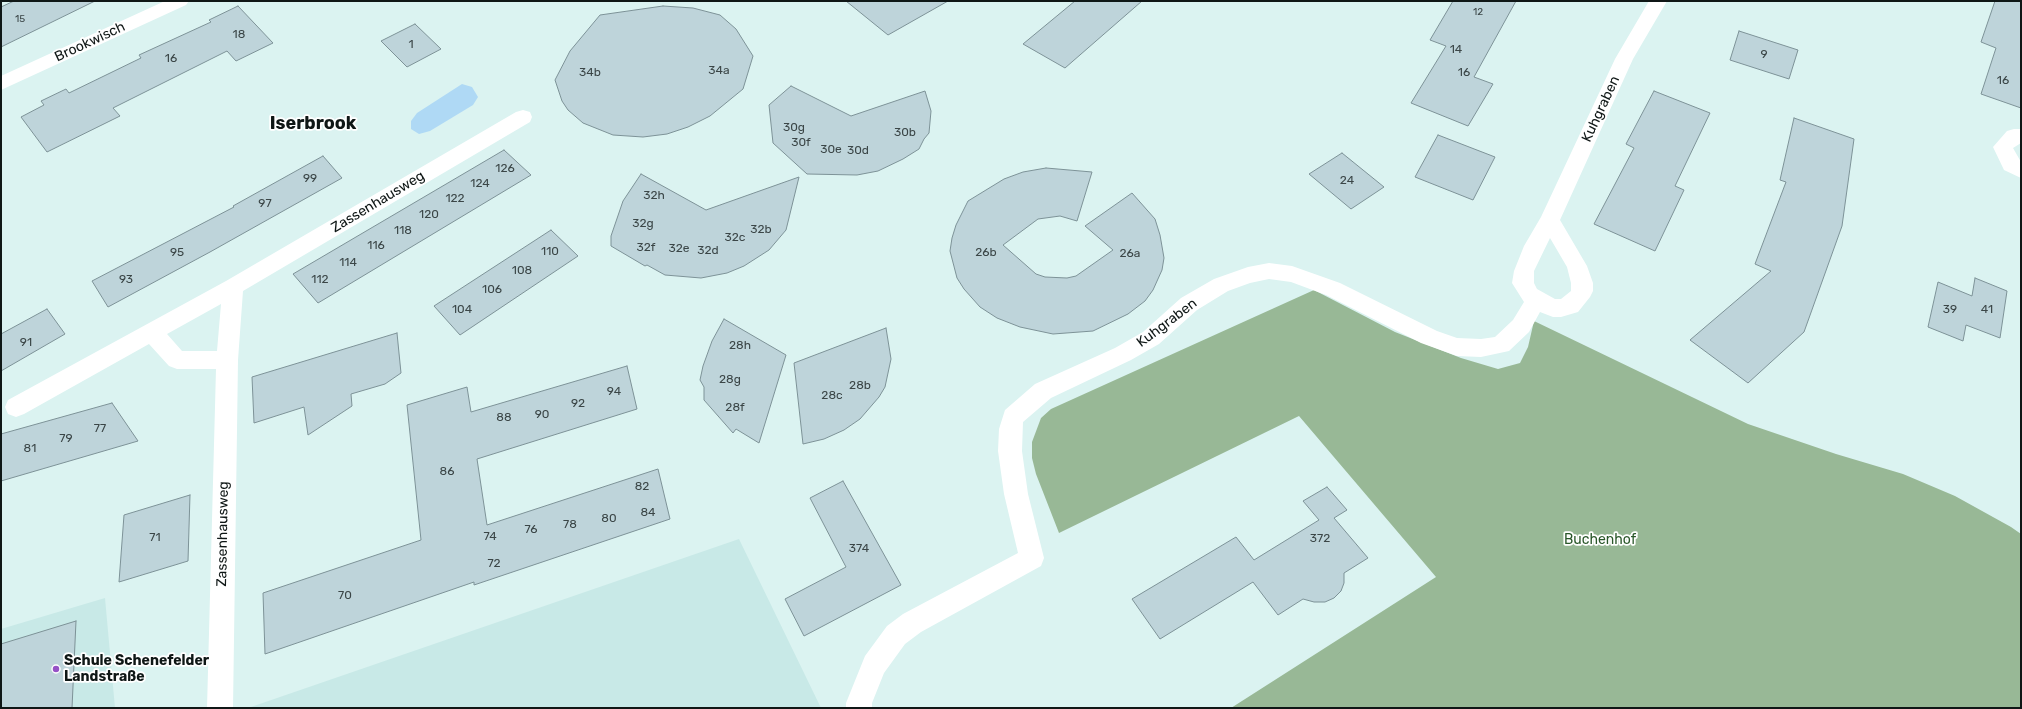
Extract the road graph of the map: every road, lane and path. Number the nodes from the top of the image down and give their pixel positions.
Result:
1 (180, 1) edge
2 (1658, 1) edge
3 (1, 84) edge
4 (523, 117) dead end
5 (2021, 136) edge
6 (2021, 171) edge
7 (1550, 220) junction
8 (233, 287) junction
9 (1536, 300) junction
10 (152, 333) junction
11 (228, 360) junction
12 (16, 407) dead end
13 (220, 708) edge
14 (859, 708) edge

1 - 3 street, Brookwisch
2 - 7 street, Kuhgraben
4 - 8 street, Zassenhausweg
5 - 6 street
7 - 9 street, Kuhgraben
7 - 9 street, Kuhgraben
8 - 10 street, Zassenhausweg
8 - 11 street, Zassenhausweg
9 - 14 street, Kuhgraben
10 - 11 street
10 - 12 street, Zassenhausweg
11 - 13 street, Zassenhausweg

